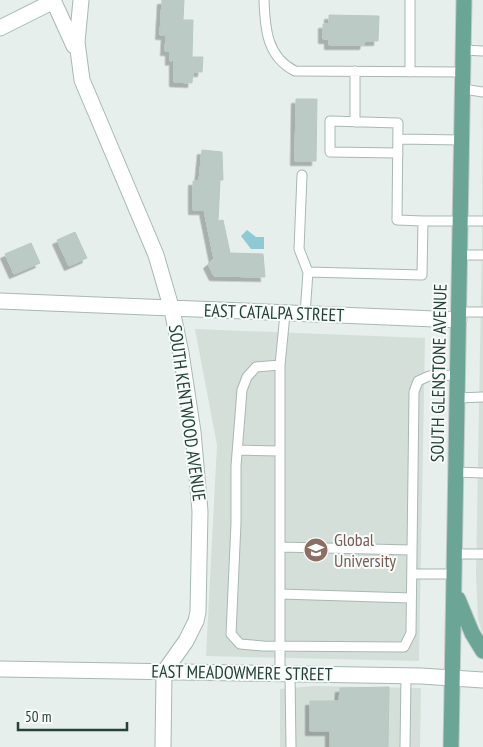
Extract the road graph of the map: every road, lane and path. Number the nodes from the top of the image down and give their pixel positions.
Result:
1 (53, 0) edge
2 (81, 0) edge
3 (264, 0) edge
4 (410, 0) edge
5 (464, 0) edge
6 (0, 28) edge
7 (463, 50) junction
8 (483, 51) edge
9 (78, 56) junction
10 (355, 72) junction
11 (410, 72) junction
12 (463, 72) junction
13 (463, 89) junction
14 (483, 92) edge
15 (355, 122) junction
16 (398, 139) junction
17 (462, 140) junction
18 (398, 153) junction
19 (302, 175) dead end
20 (423, 221) junction
21 (460, 221) junction
22 (483, 221) edge
23 (460, 255) junction
24 (483, 256) edge
25 (308, 272) junction
26 (0, 301) edge
27 (172, 310) junction
28 (483, 312) edge
29 (285, 314) junction
30 (305, 314) junction
31 (459, 316) junction
32 (280, 365) junction
33 (458, 375) junction
34 (483, 397) edge
35 (458, 398) junction
36 (238, 450) junction
37 (280, 451) junction
38 (456, 472) junction
39 (483, 473) edge
40 (280, 547) junction
41 (412, 550) junction
42 (455, 554) junction
43 (483, 554) edge
44 (412, 574) junction
45 (454, 574) junction
46 (454, 589) junction
47 (280, 594) junction
48 (411, 598) junction
49 (280, 646) junction
50 (483, 651) edge
51 (0, 669) edge
52 (164, 672) junction
53 (285, 674) junction
54 (406, 675) junction
55 (453, 677) junction
56 (483, 680) edge
57 (163, 747) edge
58 (291, 747) edge
59 (405, 747) edge
60 (451, 747) edge

1 - 6 street
1 - 9 street, SOUTH KENTWOOD AVENUE
2 - 9 street, SOUTH KENTWOOD AVENUE
3 - 10 lane
4 - 11 lane
5 - 7 main road, SOUTH GLENSTONE AVENUE
7 - 8 lane
7 - 12 main road, SOUTH GLENSTONE AVENUE
9 - 27 street, SOUTH KENTWOOD AVENUE
10 - 11 lane
10 - 15 lane
11 - 12 lane
12 - 13 main road, SOUTH GLENSTONE AVENUE
13 - 14 lane
13 - 17 main road, SOUTH GLENSTONE AVENUE
15 - 16 lane
15 - 18 lane
16 - 17 lane
16 - 18 lane
17 - 21 main road, SOUTH GLENSTONE AVENUE
18 - 20 lane
19 - 25 lane
20 - 21 lane
20 - 25 lane
21 - 22 lane
21 - 23 main road, SOUTH GLENSTONE AVENUE
23 - 24 lane
23 - 31 main road, SOUTH GLENSTONE AVENUE
25 - 30 lane
26 - 27 street, EAST CATALPA STREET
27 - 29 street, EAST CATALPA STREET
27 - 52 street, SOUTH KENTWOOD AVENUE
28 - 31 lane
29 - 30 street, EAST CATALPA STREET
29 - 32 lane
30 - 31 street, EAST CATALPA STREET
31 - 33 main road, SOUTH GLENSTONE AVENUE
32 - 36 lane
32 - 37 lane
33 - 35 main road, SOUTH GLENSTONE AVENUE
33 - 41 lane
34 - 35 lane
35 - 38 main road, SOUTH GLENSTONE AVENUE
36 - 37 lane
36 - 49 lane
37 - 40 lane
38 - 39 lane
38 - 42 main road, SOUTH GLENSTONE AVENUE
40 - 41 lane
40 - 47 lane
41 - 44 lane
42 - 43 lane
42 - 45 main road, SOUTH GLENSTONE AVENUE
44 - 45 lane
44 - 48 lane
45 - 46 main road, SOUTH GLENSTONE AVENUE
46 - 50 main road
46 - 55 main road, SOUTH GLENSTONE AVENUE
47 - 48 lane
47 - 49 lane
48 - 49 lane
49 - 53 lane
51 - 52 street, EAST MEADOWMERE STREET
52 - 53 street, EAST MEADOWMERE STREET
52 - 57 street
53 - 54 street, EAST MEADOWMERE STREET
53 - 58 lane
54 - 55 street, EAST MEADOWMERE STREET
54 - 59 lane
55 - 56 street, EAST MEADOWMERE STREET
55 - 60 main road, SOUTH GLENSTONE AVENUE

